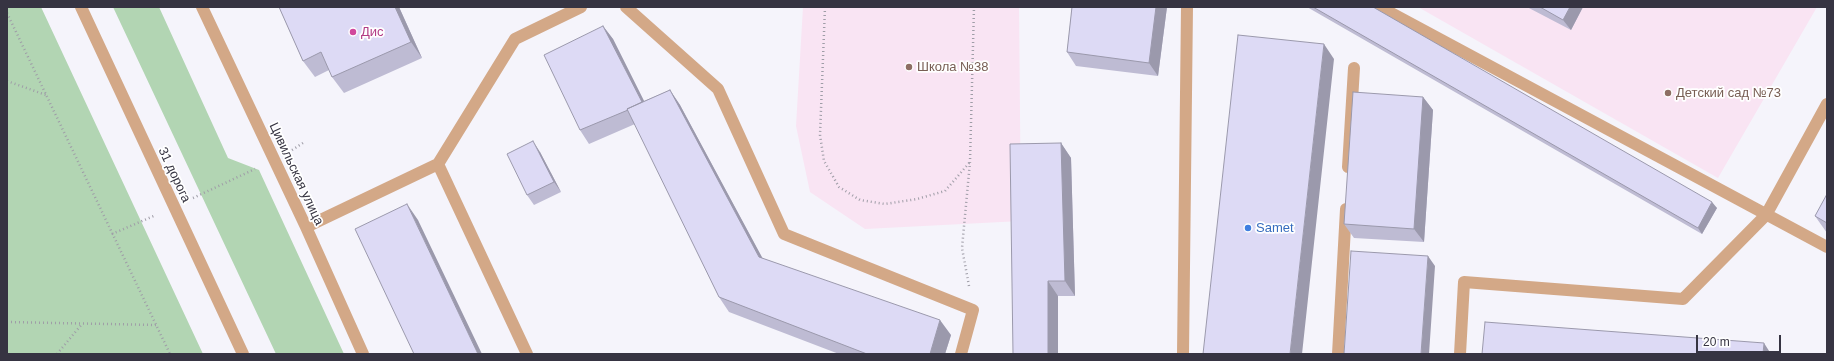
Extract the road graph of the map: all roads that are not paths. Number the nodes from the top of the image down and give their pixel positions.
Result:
1 (81, 7) edge
2 (202, 7) edge
3 (581, 7) edge
4 (626, 7) edge
5 (1187, 7) edge
6 (1380, 7) edge
7 (1354, 68) dead end
8 (1827, 104) edge
9 (438, 164) junction
10 (1348, 180) edge
11 (1347, 195) edge
12 (1766, 215) junction
13 (306, 227) junction
14 (1827, 247) edge
15 (243, 354) edge
16 (363, 354) edge
17 (526, 354) edge
18 (961, 354) edge
19 (1183, 354) edge
20 (1338, 354) edge
21 (1460, 354) edge

1 - 15 street, 31 дорога
2 - 13 street, Цивильская улица
3 - 9 street
4 - 18 street
5 - 19 street
6 - 12 street
7 - 10 street
8 - 12 street
9 - 13 street
9 - 17 street
11 - 20 street
12 - 14 street
12 - 21 street
13 - 16 street, Цивильская улица

